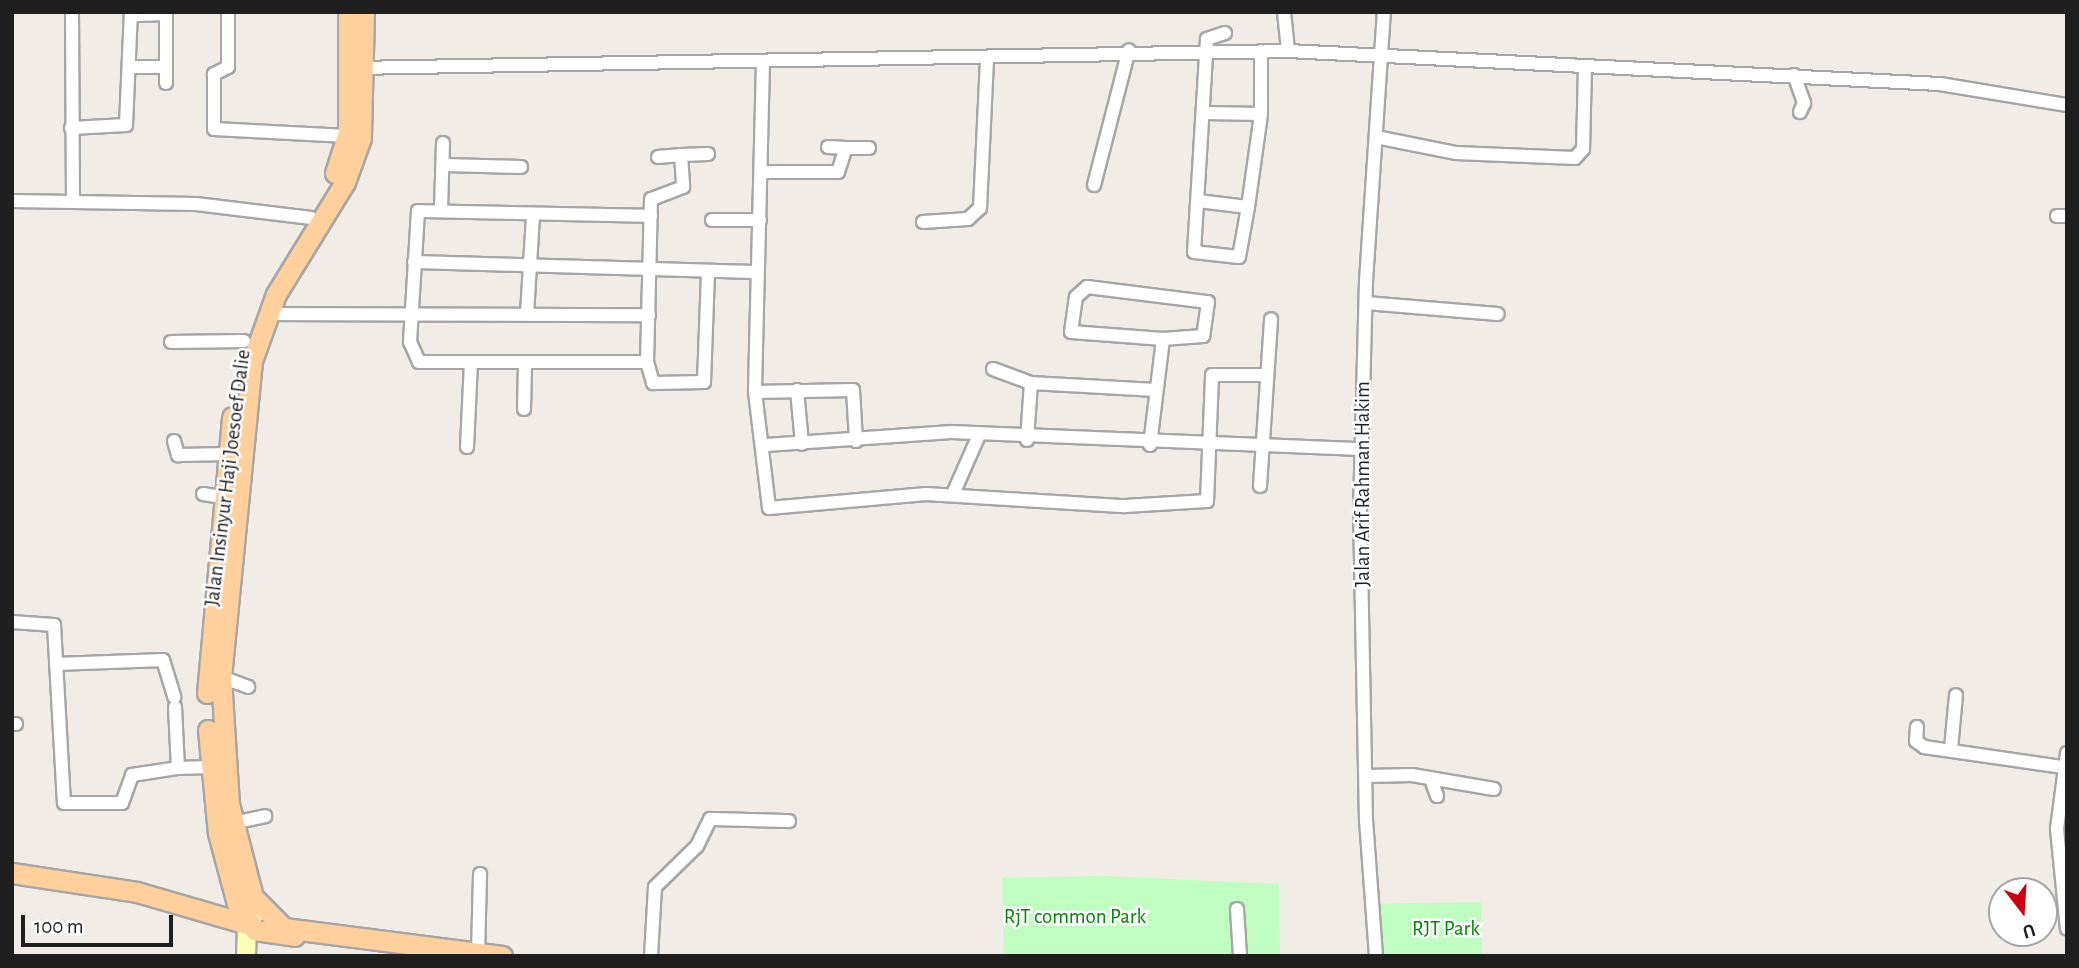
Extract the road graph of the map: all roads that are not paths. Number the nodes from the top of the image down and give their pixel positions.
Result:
1 (72, 12) edge
2 (228, 12) edge
3 (348, 12) edge
4 (364, 12) edge
5 (1284, 12) edge
6 (1384, 12) edge
7 (131, 13) edge
8 (166, 13) edge
9 (1225, 33) dead end
10 (1129, 50) junction
11 (1210, 51) junction
12 (1261, 51) junction
13 (1288, 51) junction
14 (1381, 53) junction
15 (987, 58) junction
16 (763, 62) junction
17 (130, 67) junction
18 (166, 67) junction
19 (1585, 67) junction
20 (356, 68) junction
21 (1794, 75) junction
22 (166, 83) dead end
23 (2067, 105) edge
24 (1800, 112) dead end
25 (1206, 113) junction
26 (1261, 114) junction
27 (71, 128) junction
28 (347, 136) junction
29 (1376, 137) junction
30 (443, 144) dead end
31 (828, 147) dead end
32 (846, 148) junction
33 (870, 148) dead end
34 (708, 154) dead end
35 (681, 156) junction
36 (658, 157) dead end
37 (445, 165) junction
38 (522, 167) dead end
39 (762, 172) junction
40 (1094, 185) dead end
41 (73, 200) junction
42 (12, 201) edge
43 (1198, 201) junction
44 (1248, 207) junction
45 (441, 210) junction
46 (533, 215) junction
47 (651, 216) junction
48 (310, 218) junction
49 (712, 220) dead end
50 (760, 220) junction
51 (923, 222) dead end
52 (414, 262) junction
53 (530, 263) junction
54 (653, 269) junction
55 (708, 272) junction
56 (756, 272) junction
57 (1366, 303) junction
58 (268, 314) junction
59 (527, 314) junction
60 (1498, 314) dead end
61 (649, 315) junction
62 (411, 317) junction
63 (1271, 319) dead end
64 (1163, 339) junction
65 (244, 341) junction
66 (171, 342) dead end
67 (647, 362) junction
68 (471, 363) junction
69 (525, 364) junction
70 (993, 369) dead end
71 (1265, 375) junction
72 (1031, 383) junction
73 (797, 390) junction
74 (1156, 390) junction
75 (755, 391) junction
76 (524, 409) dead end
77 (979, 435) junction
78 (1027, 440) junction
79 (174, 441) dead end
80 (856, 442) junction
81 (802, 444) junction
82 (766, 445) junction
83 (1150, 445) junction
84 (1212, 446) junction
85 (1262, 446) junction
86 (467, 447) dead end
87 (1361, 449) junction
88 (228, 454) junction
89 (1260, 486) dead end
90 (953, 494) junction
91 (203, 495) dead end
92 (223, 497) junction
93 (12, 622) edge
94 (56, 664) junction
95 (221, 677) junction
96 (248, 687) dead end
97 (1956, 695) dead end
98 (1917, 727) dead end
99 (1951, 749) junction
100 (2067, 753) edge
101 (210, 767) junction
102 (2063, 767) junction
103 (178, 768) junction
104 (1367, 776) junction
105 (1432, 782) junction
106 (1494, 789) dead end
107 (2063, 794) edge
108 (1437, 796) dead end
109 (265, 816) dead end
110 (789, 821) dead end
111 (233, 822) junction
112 (12, 873) edge
113 (480, 874) dead end
114 (2064, 890) edge
115 (1237, 909) dead end
116 (251, 918) junction
117 (2067, 929) edge
118 (478, 953) junction
119 (246, 956) edge
120 (502, 956) edge
121 (651, 956) edge
122 (1240, 956) edge
123 (1376, 956) edge

1 - 27 street
2 - 28 street
3 - 20 main road, Jalan Insinyur Haji Joesoef Dalie
4 - 20 main road, Jalan Insinyur Haji Joesoef Dalie
5 - 13 street
6 - 14 street, Jalan Arif Rahman Hakim
7 - 8 street
7 - 17 street
8 - 18 street
9 - 11 street
10 - 11 street
10 - 15 street
10 - 40 street
11 - 12 street
11 - 25 street
12 - 13 street
12 - 26 street
13 - 14 street
14 - 19 street
14 - 29 street, Jalan Arif Rahman Hakim
15 - 16 street
15 - 51 street
16 - 20 street
16 - 39 street
17 - 18 street
17 - 27 street
18 - 22 street
19 - 21 street
19 - 29 street
20 - 28 main road, Jalan Insinyur Haji Joesoef Dalie
20 - 58 main road, Jalan Insinyur Haji Joesoef Dalie
21 - 23 street
21 - 24 street
25 - 26 street
25 - 43 street
26 - 44 street
27 - 41 street
28 - 48 main road, Jalan Insinyur Haji Joesoef Dalie
29 - 57 street, Jalan Arif Rahman Hakim
30 - 37 street
31 - 32 street
32 - 33 street
32 - 39 street
34 - 35 street
35 - 36 street
35 - 47 street
37 - 38 street
37 - 45 street
39 - 50 street
41 - 42 street
41 - 48 street
43 - 44 street
43 - 44 street
45 - 46 street
45 - 52 street
46 - 47 street
46 - 53 street
47 - 54 street
48 - 65 main road, Jalan Insinyur Haji Joesoef Dalie
49 - 50 street
50 - 56 street
52 - 53 street
52 - 62 street
53 - 54 street
53 - 59 street
54 - 55 street
54 - 61 street
55 - 56 street
55 - 67 street
56 - 75 street
57 - 60 street
57 - 87 street, Jalan Arif Rahman Hakim
58 - 62 street
58 - 95 main road, Jalan Insinyur Haji Joesoef Dalie
59 - 61 street
59 - 62 street
61 - 67 street
62 - 68 street
63 - 71 street
64 - 64 street
64 - 74 street
65 - 66 street
65 - 88 main road, Jalan Insinyur Haji Joesoef Dalie
67 - 69 street
68 - 69 street
68 - 86 street
69 - 76 street
70 - 72 street
71 - 84 street
71 - 85 street
72 - 74 street
72 - 78 street
73 - 75 street
73 - 80 street
73 - 81 street
74 - 83 street
75 - 82 street
77 - 78 street
77 - 80 street
77 - 90 street
78 - 83 street
79 - 88 street
80 - 81 street
81 - 82 street
82 - 90 street
83 - 84 street
84 - 85 street
84 - 90 street
85 - 87 street
85 - 89 street
87 - 104 street, Jalan Arif Rahman Hakim
88 - 92 main road, Jalan Insinyur Haji Joesoef Dalie
91 - 92 street
92 - 101 main road, Jalan Insinyur Haji Joesoef Dalie
93 - 94 street
94 - 103 street
94 - 103 street
95 - 96 street
95 - 111 main road, Jalan Insinyur Haji Joesoef Dalie
97 - 99 street
98 - 99 street
99 - 102 street
100 - 102 street
101 - 103 street
101 - 116 main road, Jalan Insinyur Haji Joesoef Dalie
102 - 107 street
104 - 105 street
104 - 123 street, Jalan Arif Rahman Hakim
105 - 106 street
105 - 108 street
107 - 114 street
109 - 111 street
110 - 121 street
111 - 116 main road, Jalan Insinyur Haji Joesoef Dalie
112 - 116 main road
113 - 118 street
114 - 117 street
115 - 122 street
116 - 118 main road
116 - 119 street
118 - 120 main road

